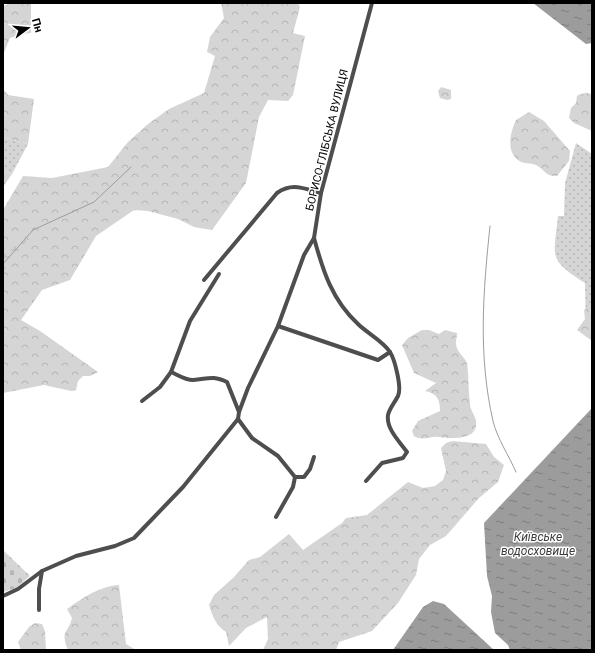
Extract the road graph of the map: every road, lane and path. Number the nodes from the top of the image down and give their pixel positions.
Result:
1 (372, 3) edge
2 (321, 193) junction
3 (314, 238) junction
4 (218, 274) dead end
5 (204, 280) dead end
6 (278, 326) junction
7 (390, 352) junction
8 (172, 372) junction
9 (142, 401) dead end
10 (239, 412) junction
11 (238, 419) junction
12 (314, 457) dead end
13 (295, 477) junction
14 (366, 481) dead end
15 (276, 517) dead end
16 (42, 571) junction
17 (5, 595) edge
18 (3, 601) edge
19 (39, 610) dead end

1 - 2 street, БОРИСО-ГЛІБСЬКА ВУЛИЦЯ
2 - 3 street, БОРИСО-ГЛІБСЬКА ВУЛИЦЯ
2 - 5 street
3 - 6 street, БОРИСО-ГЛІБСЬКА ВУЛИЦЯ
3 - 7 street
4 - 8 street
6 - 7 street
6 - 10 street, БОРИСО-ГЛІБСЬКА ВУЛИЦЯ
7 - 14 street
8 - 9 street
8 - 10 street
10 - 11 street, БОРИСО-ГЛІБСЬКА ВУЛИЦЯ
11 - 13 street
11 - 16 street
12 - 13 street
13 - 15 street
16 - 17 street
16 - 19 street
17 - 18 street

